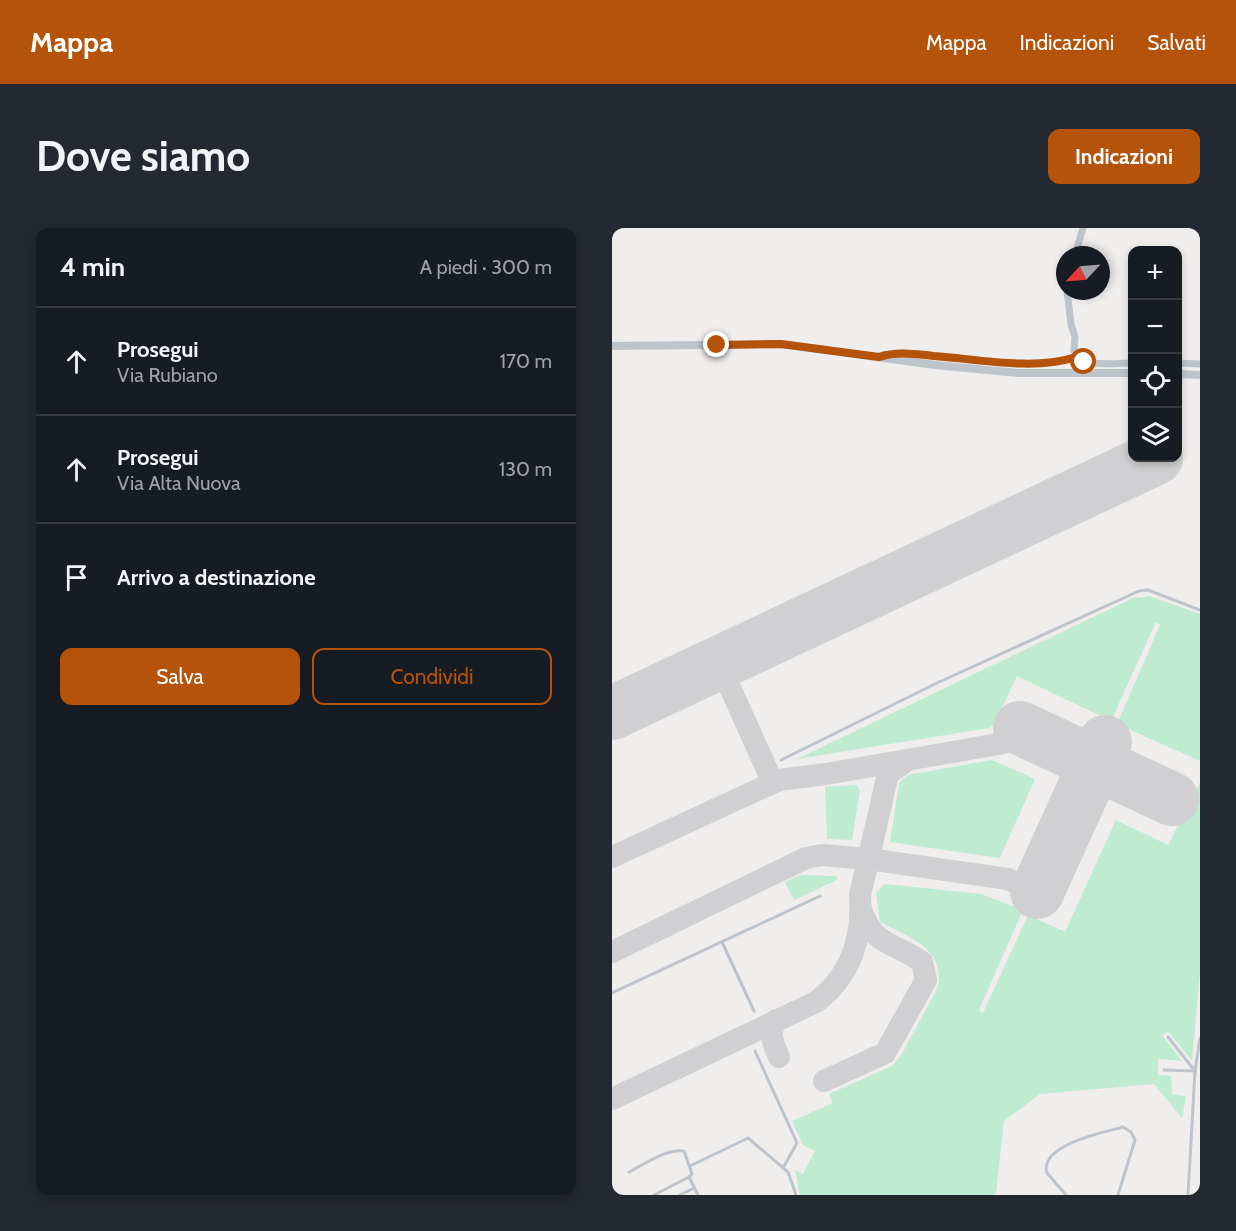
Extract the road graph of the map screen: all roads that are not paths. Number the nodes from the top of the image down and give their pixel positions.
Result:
1 (1083, 228) edge
2 (1078, 246) edge
3 (1068, 300) edge
4 (612, 346) edge
5 (879, 357) junction
6 (1076, 357) junction
7 (1128, 363) edge
8 (1182, 363) edge
9 (1200, 364) edge
10 (1128, 373) edge
11 (1182, 374) edge
12 (1200, 375) edge
13 (1200, 610) edge
14 (781, 760) dead end
15 (820, 896) dead end
16 (722, 942) junction
17 (612, 993) edge
18 (754, 1011) dead end
19 (1168, 1036) dead end
20 (1200, 1038) edge
21 (755, 1051) dead end
22 (1164, 1070) dead end
23 (1195, 1071) junction
24 (690, 1166) junction
25 (783, 1168) junction
26 (629, 1172) dead end
27 (689, 1178) junction
28 (695, 1188) junction
29 (654, 1195) edge
30 (680, 1195) edge
31 (698, 1195) edge
32 (796, 1195) edge
33 (1066, 1195) edge
34 (1118, 1195) edge
35 (1188, 1195) edge

1 - 2 street
3 - 6 street
4 - 5 street
5 - 6 street
5 - 10 street
6 - 7 street
8 - 9 street
11 - 12 street
13 - 14 lane
15 - 16 lane
16 - 17 lane
16 - 18 lane
19 - 23 lane
20 - 23 lane
21 - 25 lane
22 - 23 lane
23 - 35 lane
24 - 25 lane
24 - 26 lane
24 - 27 lane
25 - 32 lane
27 - 28 lane
27 - 29 lane
28 - 30 lane
28 - 31 lane
33 - 34 lane

